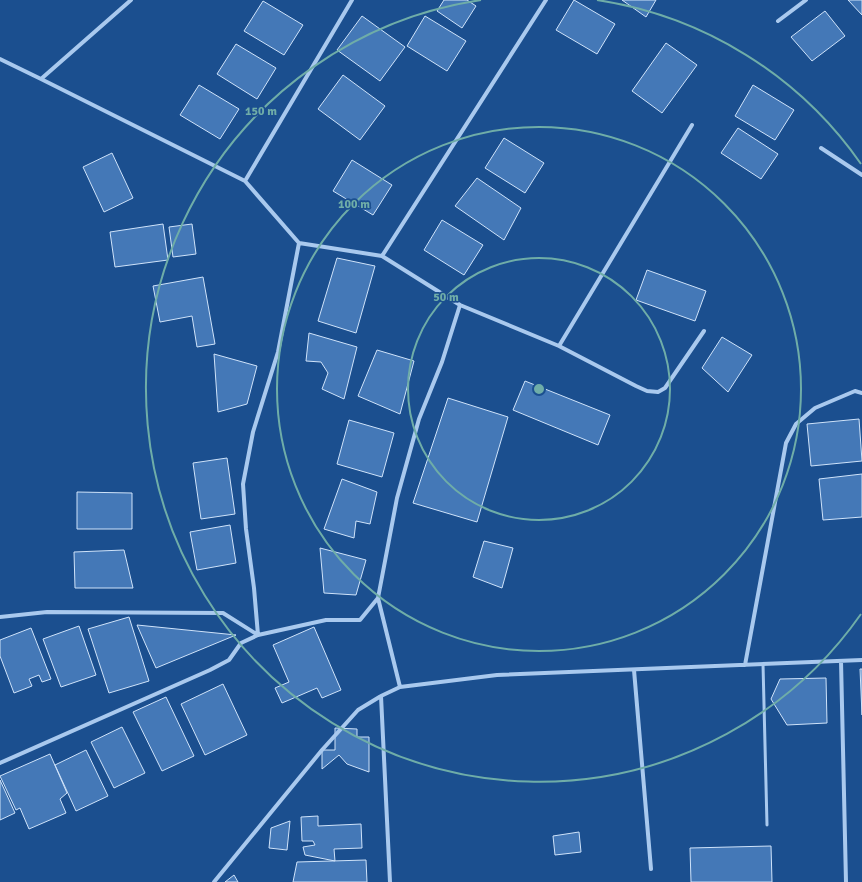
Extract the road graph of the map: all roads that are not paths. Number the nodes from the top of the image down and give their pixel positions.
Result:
1 (132, 0) edge
2 (352, 0) edge
3 (546, 0) edge
4 (806, 0) edge
5 (778, 21) dead end
6 (0, 60) edge
7 (41, 79) junction
8 (692, 125) dead end
9 (821, 148) dead end
10 (862, 174) edge
11 (245, 181) junction
12 (299, 243) junction
13 (382, 256) junction
14 (460, 305) junction
15 (704, 331) dead end
16 (559, 346) junction
17 (862, 393) edge
18 (378, 598) junction
19 (0, 617) edge
20 (258, 635) junction
21 (862, 660) edge
22 (841, 661) junction
23 (763, 664) junction
24 (745, 665) junction
25 (634, 670) junction
26 (400, 687) junction
27 (380, 696) junction
28 (0, 763) edge
29 (766, 825) dead end
30 (651, 869) dead end
31 (214, 882) edge
32 (390, 882) edge
33 (846, 882) edge

1 - 7 street
2 - 11 street
3 - 13 street
4 - 5 street
6 - 7 street
7 - 11 street
8 - 16 street
9 - 10 street
11 - 12 street
12 - 13 street
12 - 20 street
13 - 14 street
14 - 16 street
14 - 18 street
15 - 16 street
17 - 24 street
18 - 20 street
18 - 26 street
19 - 20 street
20 - 28 street
21 - 22 street
22 - 23 street
22 - 33 street
23 - 24 street
23 - 29 lane
24 - 25 street
25 - 26 street
25 - 30 street
26 - 27 street
27 - 31 street
27 - 32 street

